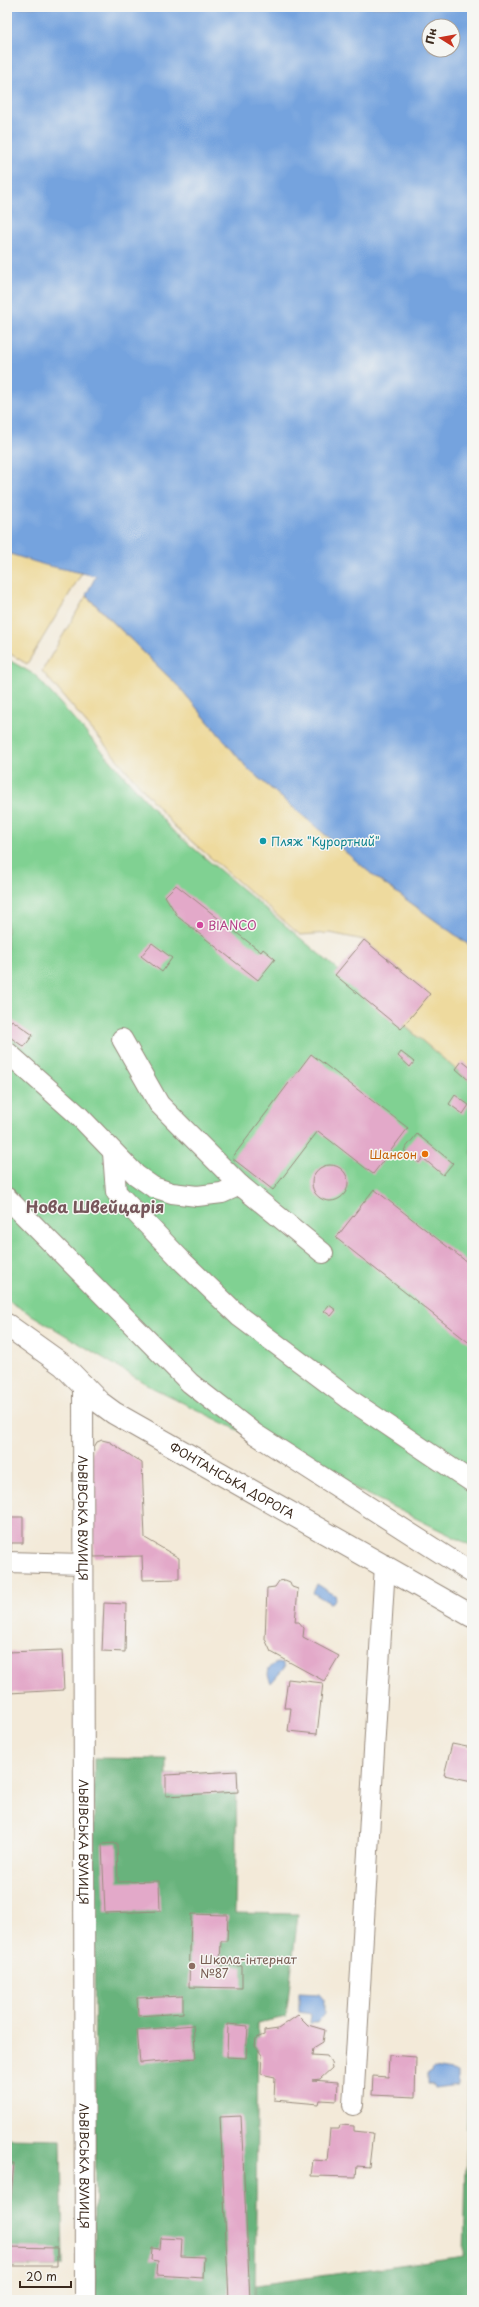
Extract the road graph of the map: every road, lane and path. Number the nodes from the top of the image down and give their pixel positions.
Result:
1 (122, 1039) dead end
2 (7, 1052) edge
3 (113, 1153) junction
4 (240, 1185) junction
5 (7, 1198) edge
6 (323, 1254) dead end
7 (7, 1325) edge
8 (83, 1384) junction
9 (472, 1482) edge
10 (7, 1562) edge
11 (83, 1564) junction
12 (385, 1565) junction
13 (472, 1573) edge
14 (472, 1616) edge
15 (353, 2105) dead end
16 (84, 2300) edge

1 - 4 street
2 - 3 street
3 - 4 street
3 - 9 street
4 - 6 street
5 - 13 street
7 - 8 main road, ФОНТАНСЬКА ДОРОГА
8 - 11 street, ЛЬВІВСЬКА ВУЛИЦЯ
8 - 12 main road, ФОНТАНСЬКА ДОРОГА
10 - 11 street
11 - 16 street, ЛЬВІВСЬКА ВУЛИЦЯ
12 - 14 main road, ФОНТАНСЬКА ДОРОГА
12 - 15 street

